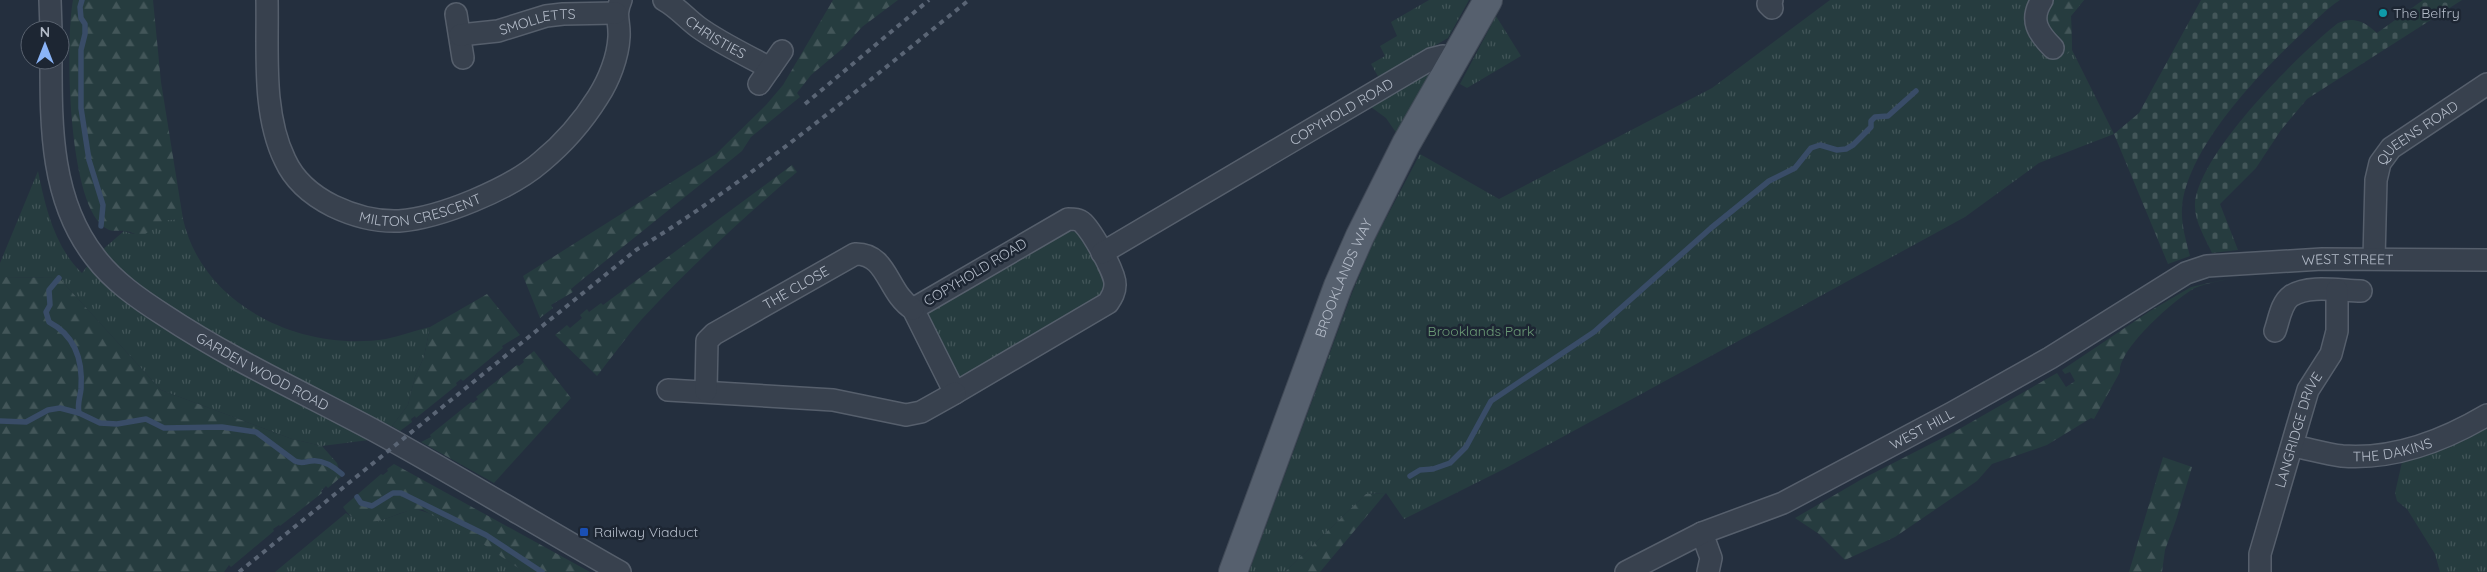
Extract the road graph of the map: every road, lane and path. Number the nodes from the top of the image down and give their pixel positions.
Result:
1 (50, 0) edge
2 (267, 0) edge
3 (664, 0) edge
4 (1488, 0) edge
5 (2042, 0) edge
6 (618, 6) edge
7 (456, 14) dead end
8 (50, 20) edge
9 (460, 35) junction
10 (2053, 48) dead end
11 (782, 51) dead end
12 (462, 58) dead end
13 (1454, 60) junction
14 (51, 70) edge
15 (2487, 84) edge
16 (1102, 253) junction
17 (2374, 259) junction
18 (2487, 260) edge
19 (2207, 266) joint
20 (2337, 290) junction
21 (2361, 291) dead end
22 (913, 309) junction
23 (2275, 330) dead end
24 (668, 390) dead end
25 (706, 391) junction
26 (955, 393) junction
27 (2487, 414) edge
28 (2293, 446) junction
29 (1702, 533) junction
30 (620, 572) edge
31 (1233, 572) edge
32 (1626, 572) edge
33 (1708, 572) edge
34 (2260, 572) edge

1 - 8 street
2 - 6 street, MILTON CRESCENT
3 - 11 street, CHRISTIES
4 - 13 main road, BROOKLANDS WAY
5 - 10 street
6 - 9 street, SMOLLETTS
7 - 9 street
9 - 12 street
13 - 16 street, COPYHOLD ROAD
13 - 31 main road, BROOKLANDS WAY
14 - 30 street, GARDEN WOOD ROAD
15 - 17 street, QUEENS ROAD
16 - 22 street, COPYHOLD ROAD
16 - 26 street, COPYHOLD ROAD
17 - 18 street, WEST STREET
17 - 19 street, WEST STREET
19 - 29 street, WEST HILL
20 - 21 street
20 - 23 street
20 - 28 street, LANGRIDGE DRIVE
22 - 25 street, THE CLOSE
22 - 26 street, COPYHOLD ROAD
24 - 25 street
25 - 26 street
27 - 28 street, THE DAKINS
28 - 34 street, LANGRIDGE DRIVE
29 - 32 street, WEST HILL
29 - 33 street

